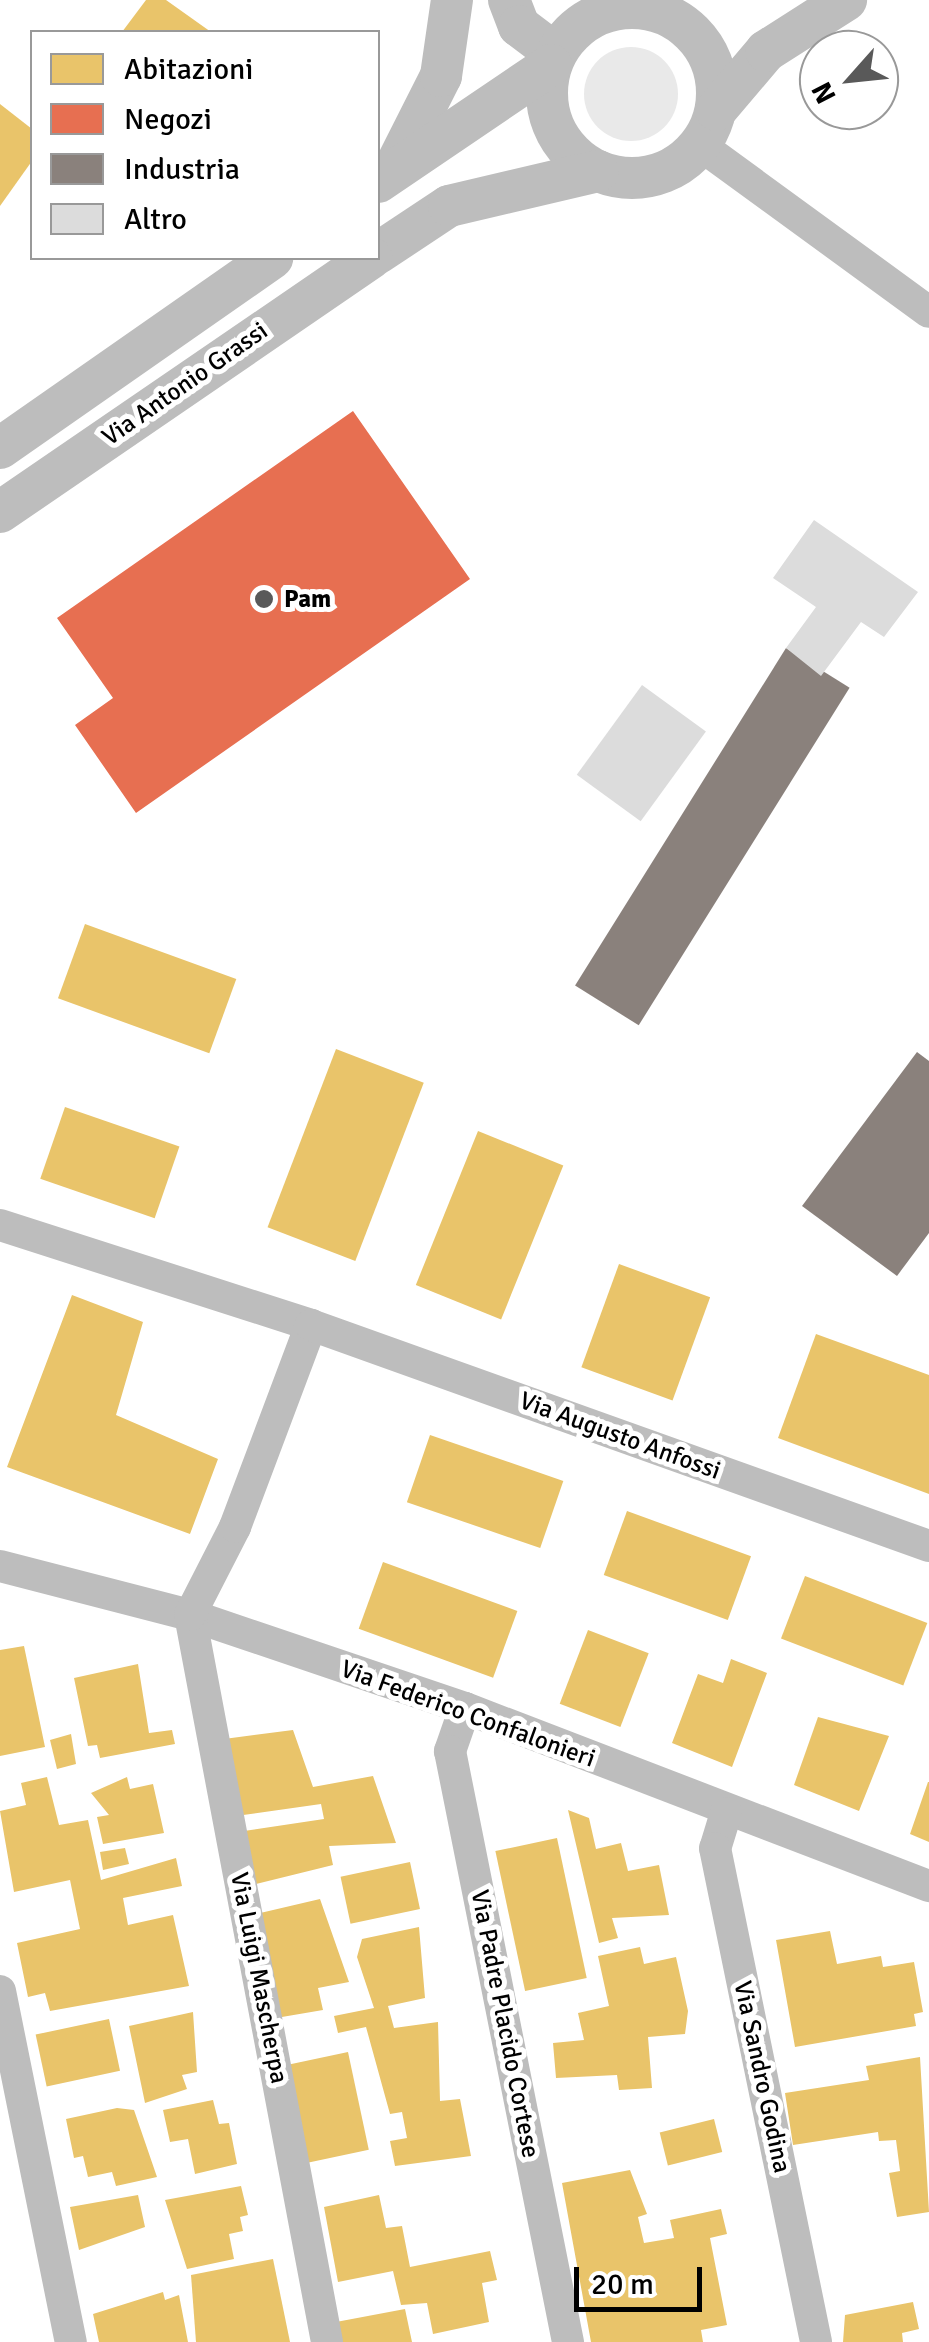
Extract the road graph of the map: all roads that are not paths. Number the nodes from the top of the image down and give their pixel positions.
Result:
1 (452, 0) edge
2 (508, 0) edge
3 (698, 0) edge
4 (846, 0) edge
5 (588, 6) edge
6 (656, 11) junction
7 (554, 59) junction
8 (708, 128) junction
9 (598, 171) junction
10 (385, 177) edge
11 (380, 252) edge
12 (269, 260) edge
13 (368, 260) edge
14 (929, 312) edge
15 (0, 448) edge
16 (0, 512) edge
17 (0, 1224) edge
18 (311, 1326) junction
19 (929, 1546) edge
20 (0, 1566) edge
21 (190, 1615) junction
22 (465, 1708) junction
23 (726, 1813) junction
24 (929, 1886) edge
25 (0, 1991) edge
26 (71, 2342) edge
27 (328, 2342) edge
28 (568, 2342) edge
29 (816, 2342) edge

1 - 10 street
2 - 7 street
3 - 6 street
4 - 8 street
5 - 6 street
5 - 7 street
6 - 8 street
7 - 9 street
7 - 10 street
8 - 9 street
8 - 14 street
9 - 11 street
12 - 15 street
13 - 16 street, Via Antonio Grassi
17 - 18 street, Via Augusto Anfossi
18 - 19 street, Via Augusto Anfossi
18 - 21 street
20 - 21 street, Via Federico Confalonieri
21 - 22 street, Via Federico Confalonieri
21 - 27 street, Via Luigi Mascherpa
22 - 23 street, Via Federico Confalonieri
22 - 28 street, Via Padre Placido Cortese
23 - 24 street, Via Federico Confalonieri
23 - 29 street, Via Sandro Godina
25 - 26 street

